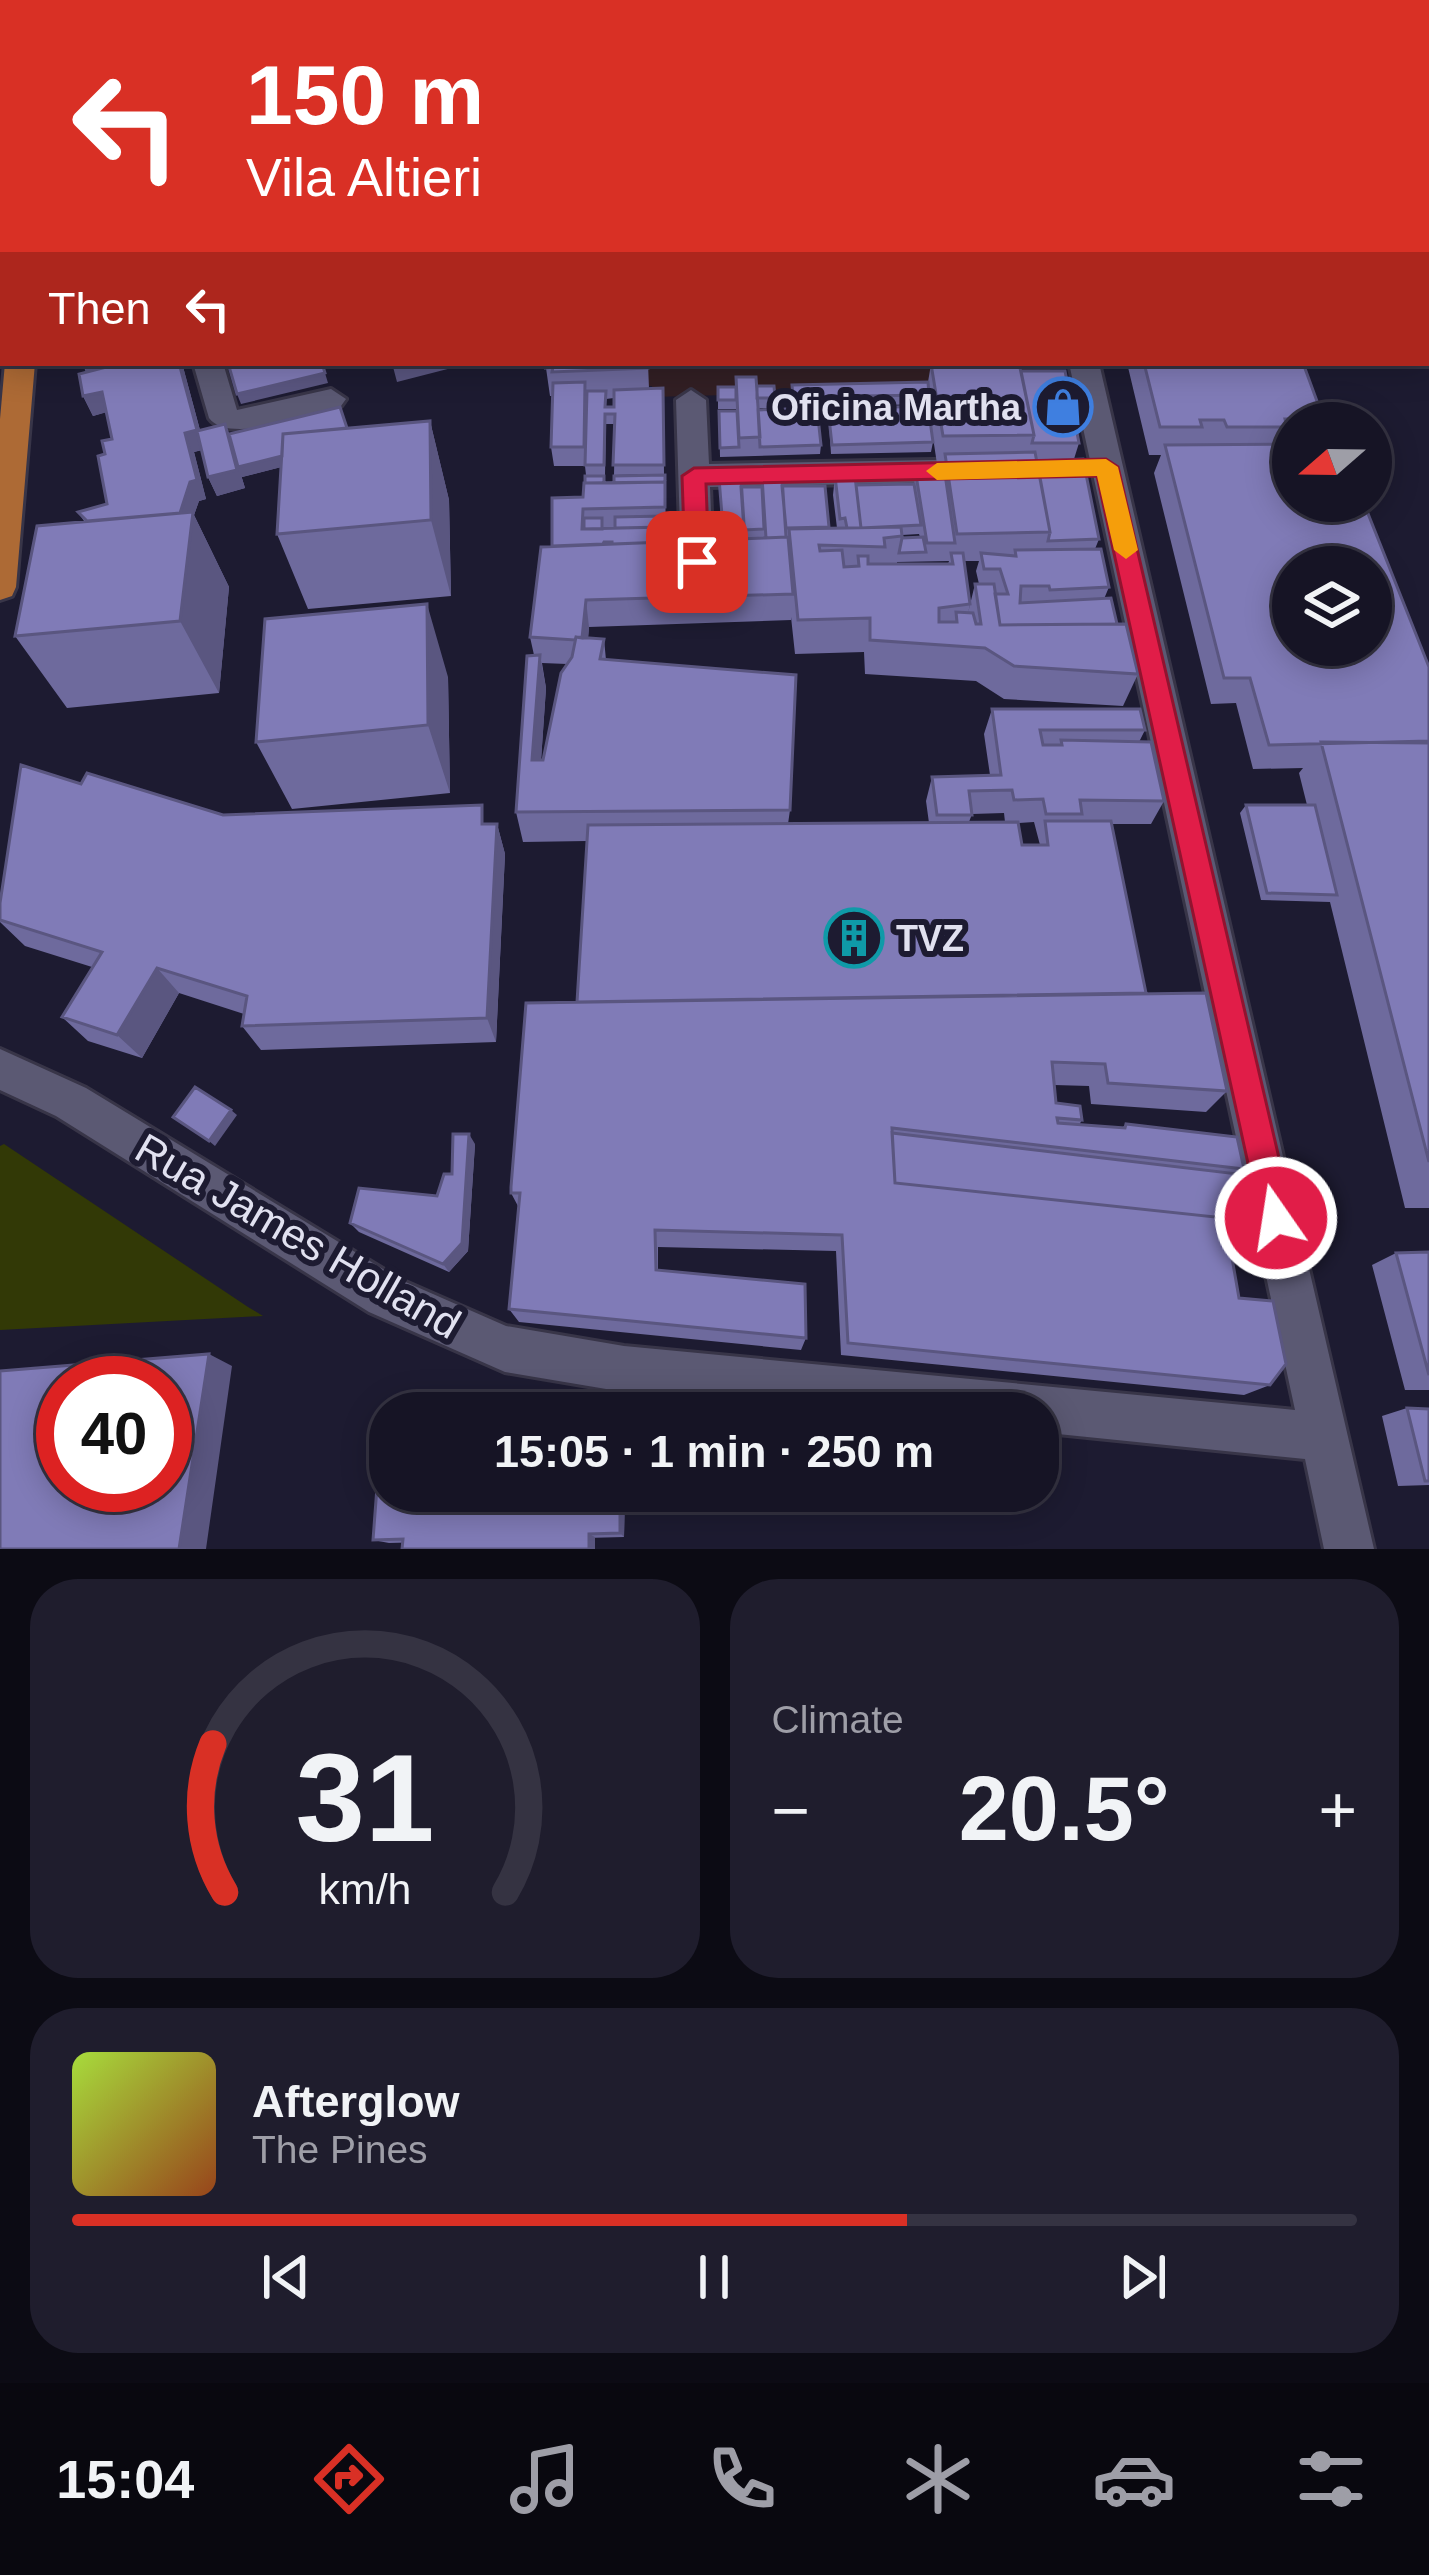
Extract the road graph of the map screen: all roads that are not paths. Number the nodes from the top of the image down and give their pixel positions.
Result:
1 (20, 366) edge
2 (209, 366) edge
3 (1084, 366) edge
4 (331, 399) dead end
5 (691, 400) dead end
6 (1022, 469) edge
7 (694, 476) junction
8 (697, 562) edge
9 (0, 587) edge
10 (0, 1069) edge
11 (1326, 1438) junction
12 (1349, 1549) edge

1 - 9 main road
2 - 4 street
3 - 11 street
5 - 7 street
6 - 7 street
7 - 8 street
10 - 11 street, Rua James Holland
11 - 12 street

